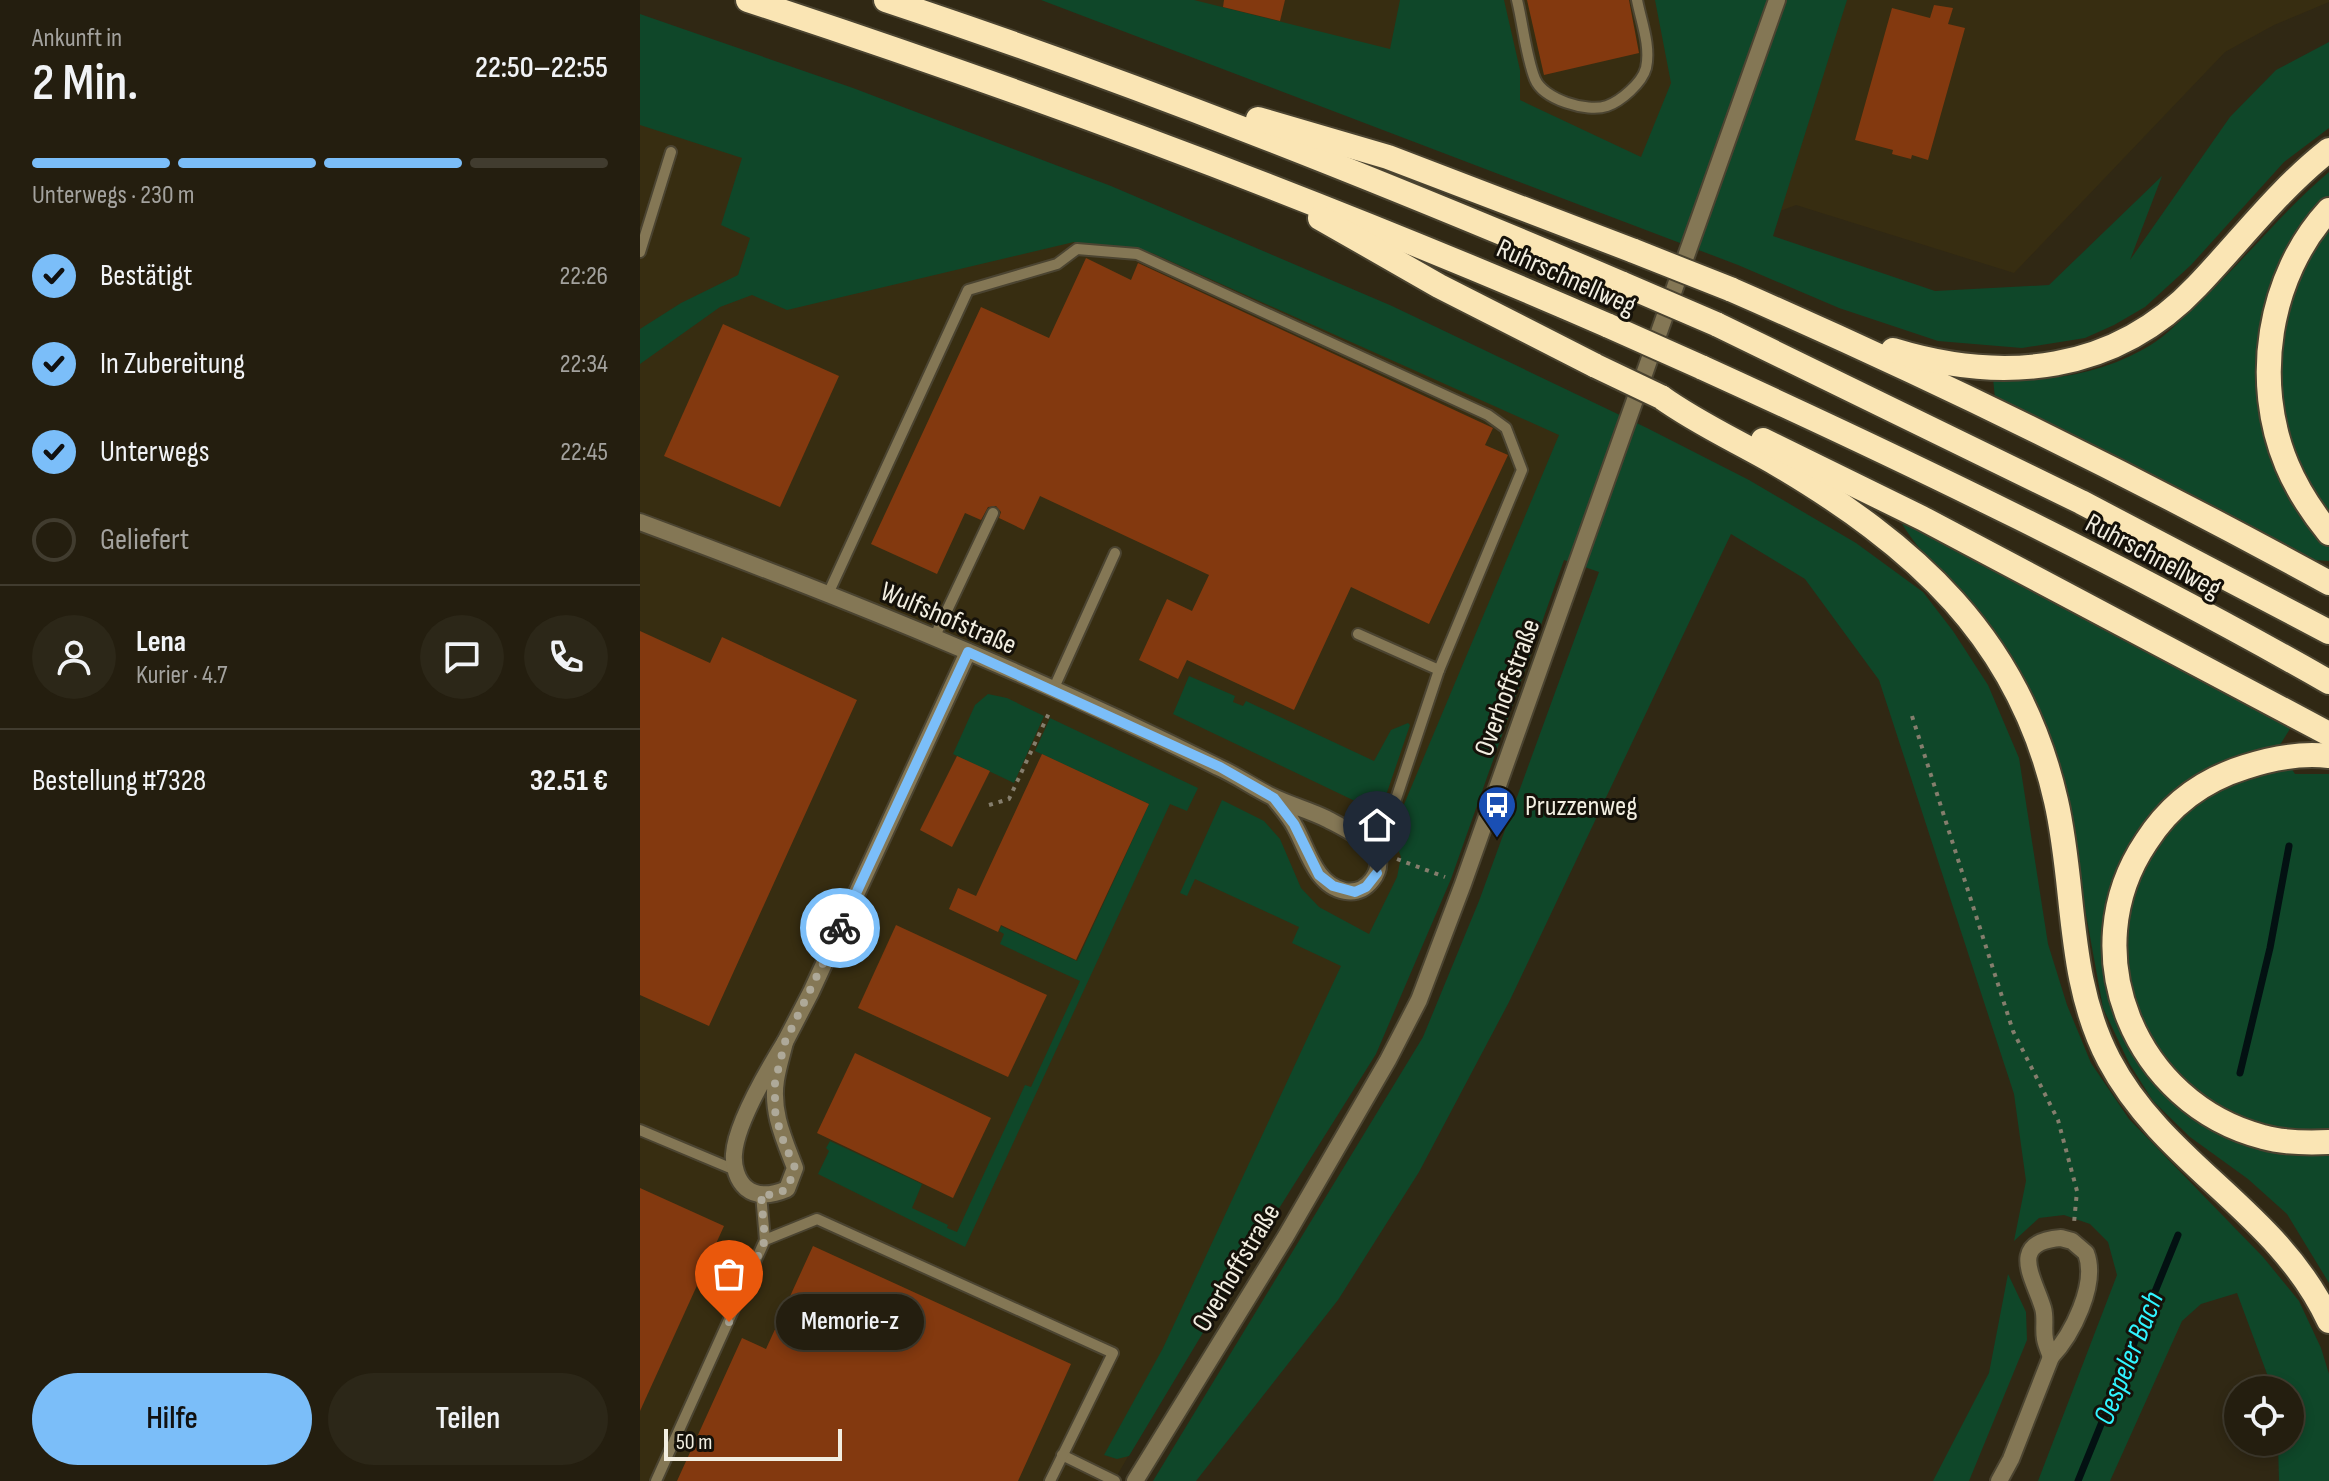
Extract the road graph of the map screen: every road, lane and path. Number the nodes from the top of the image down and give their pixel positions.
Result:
1 (748, 0) edge
2 (886, 0) edge
3 (1517, 0) edge
4 (1637, 0) edge
5 (1777, 0) edge
6 (1083, 68) junction
7 (2329, 150) edge
8 (671, 152) dead end
9 (1222, 167) junction
10 (2329, 210) edge
11 (640, 252) edge
12 (1773, 308) junction
13 (1685, 409) junction
14 (993, 513) dead end
15 (640, 522) edge
16 (2329, 533) edge
17 (1115, 553) dead end
18 (2329, 583) edge
19 (828, 594) junction
20 (2329, 632) edge
21 (1358, 634) dead end
22 (934, 638) junction
23 (968, 652) junction
24 (1439, 670) junction
25 (2329, 682) edge
26 (1053, 690) junction
27 (1049, 713) dead end
28 (1912, 716) dead end
29 (2329, 734) edge
30 (2329, 756) edge
31 (1274, 798) junction
32 (989, 805) dead end
33 (1375, 852) junction
34 (1395, 859) dead end
35 (1452, 880) dead end
36 (785, 1042) junction
37 (640, 1130) edge
38 (2329, 1142) edge
39 (735, 1170) junction
40 (761, 1194) junction
41 (765, 1240) junction
42 (2072, 1241) junction
43 (2329, 1321) edge
44 (2051, 1357) junction
45 (1062, 1455) junction
46 (656, 1481) edge
47 (1050, 1481) edge
48 (1115, 1481) edge
49 (1135, 1481) edge
50 (1999, 1481) edge

1 - 9 highway, Ruhrschnellweg
2 - 6 highway, Ruhrschnellweg
3 - 4 lane
5 - 49 street, Overhoffstraße
6 - 12 highway, bridge
6 - 20 highway, Ruhrschnellweg, bridge
7 - 12 highway
8 - 11 lane
9 - 13 highway, bridge
9 - 25 highway, Ruhrschnellweg, bridge
10 - 16 highway
12 - 18 highway
13 - 29 highway
13 - 43 highway
14 - 22 lane
15 - 19 street, Wulfshofstraße
17 - 26 lane
19 - 22 street, Wulfshofstraße
19 - 24 lane
21 - 24 lane
22 - 23 street, Wulfshofstraße
23 - 26 street, Wulfshofstraße
23 - 36 street
24 - 33 lane
26 - 31 street, Wulfshofstraße
27 - 32 path
28 - 42 path
30 - 38 highway
31 - 33 street, Wulfshofstraße
31 - 33 street, Wulfshofstraße
34 - 35 path
36 - 39 street
36 - 40 street
37 - 39 lane
39 - 40 street
40 - 41 lane
41 - 45 lane
41 - 46 lane
42 - 44 street
42 - 44 street
44 - 50 street
45 - 47 lane
45 - 48 lane

